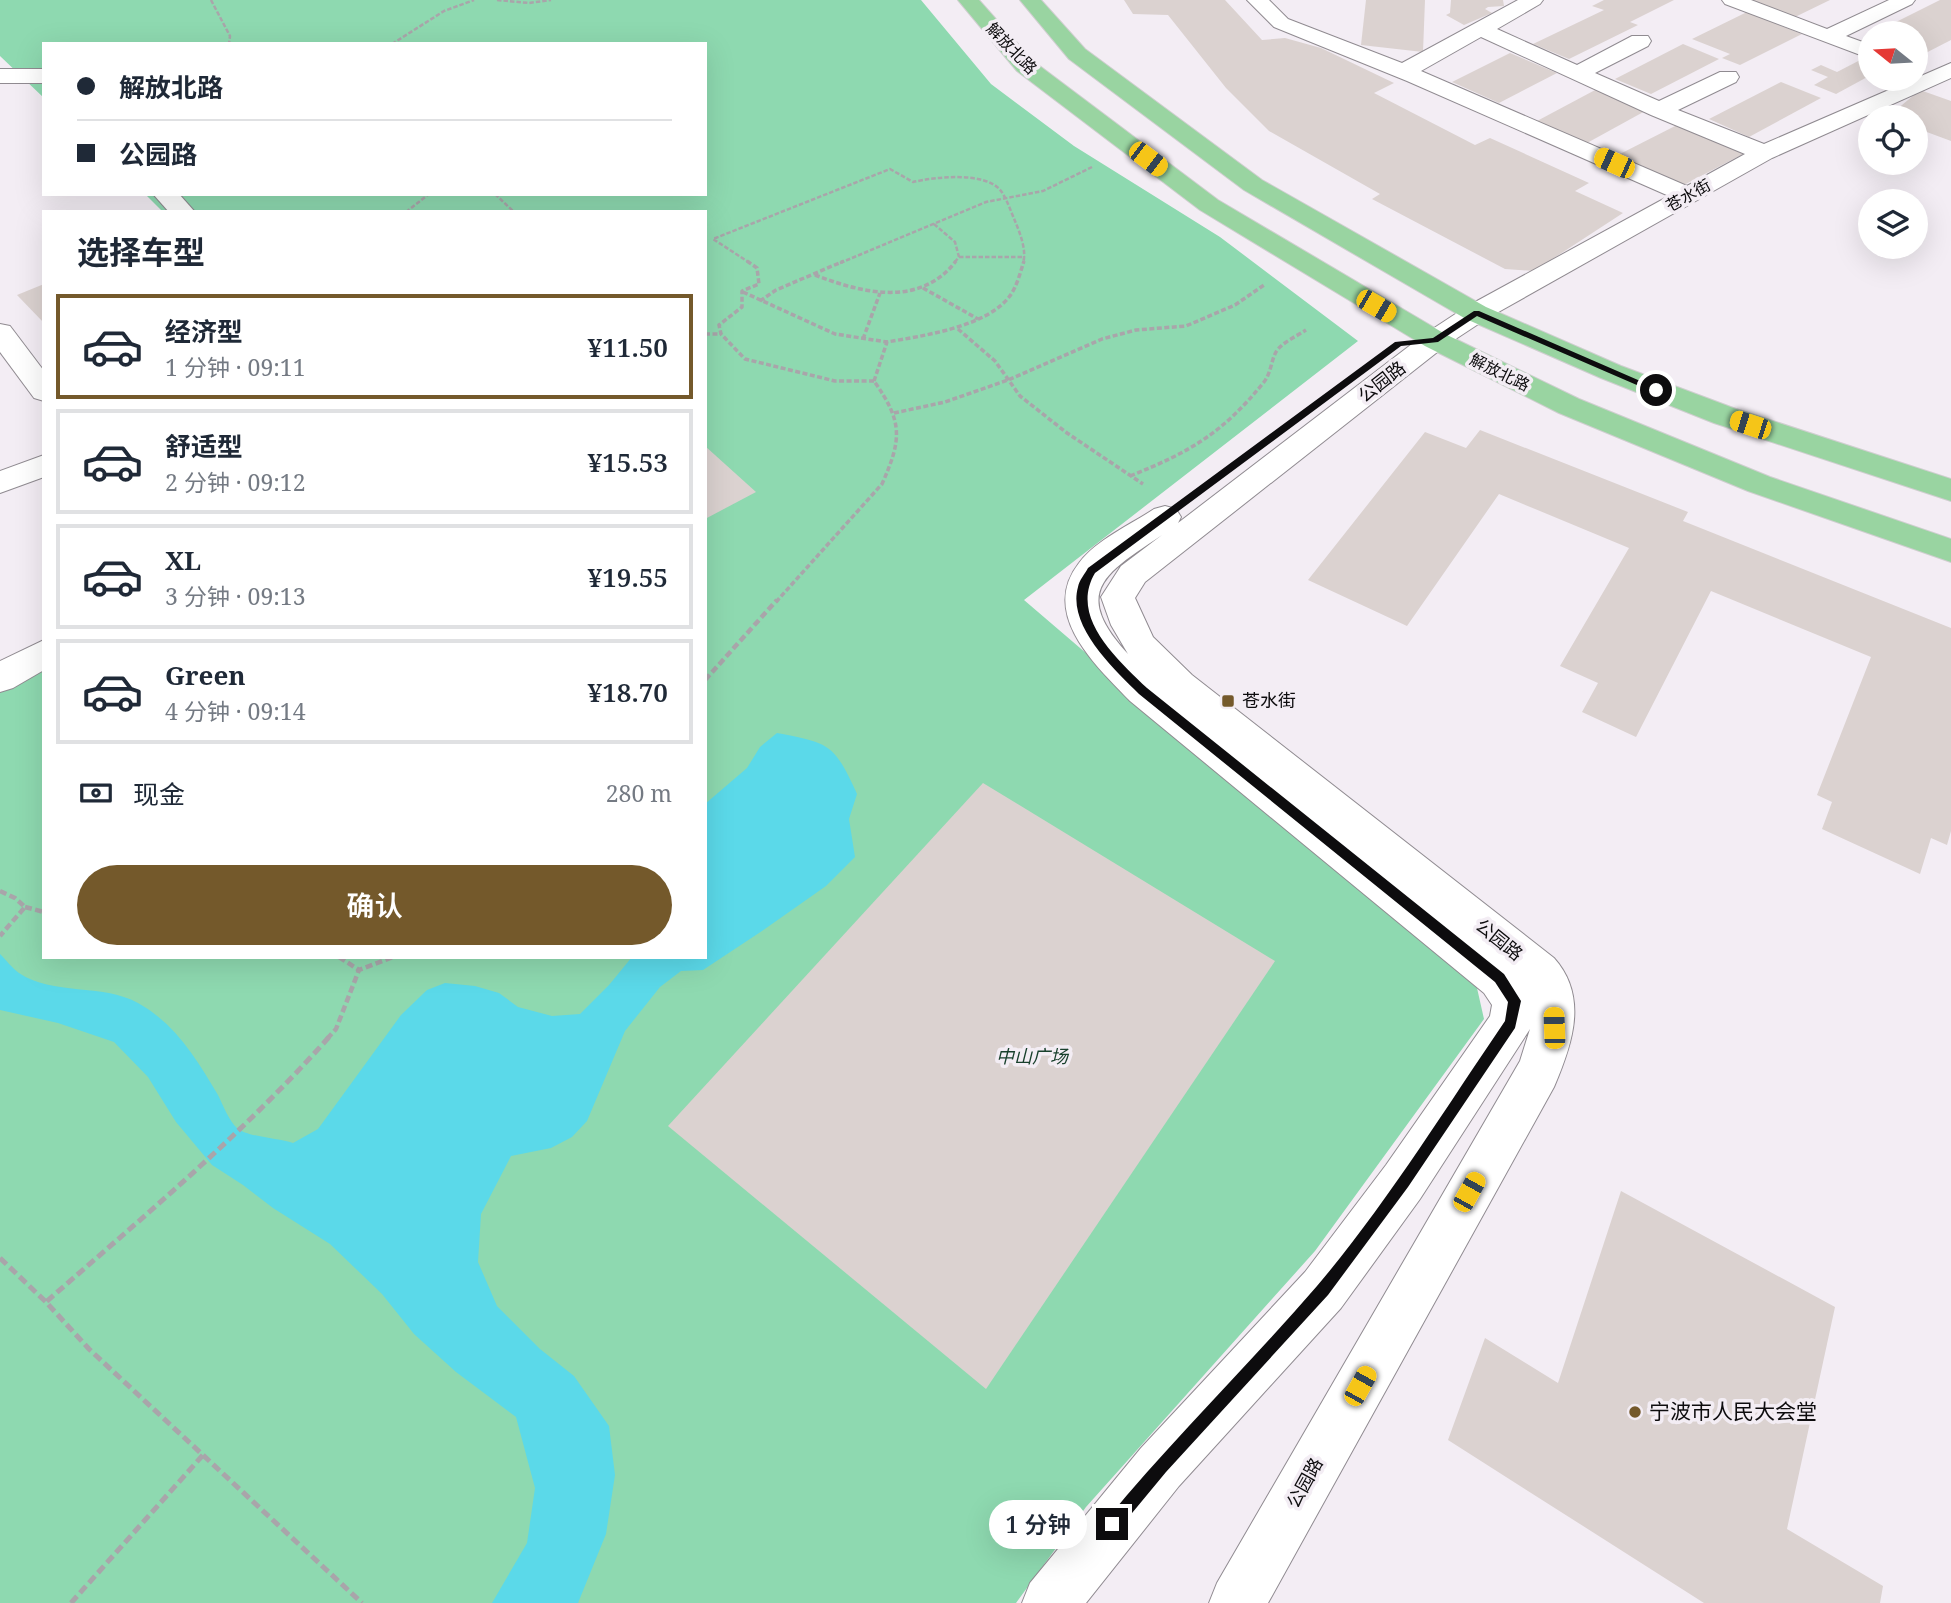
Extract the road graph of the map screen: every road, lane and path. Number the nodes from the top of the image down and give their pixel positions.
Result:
1 (211, 0) edge
2 (474, 0) edge
3 (497, 0) edge
4 (551, 0) edge
5 (968, 0) edge
6 (1030, 0) edge
7 (1256, 0) edge
8 (1533, 0) edge
9 (1732, 0) edge
10 (1905, 0) edge
11 (1480, 29) junction
12 (1827, 37) junction
13 (1640, 41) dead end
14 (229, 42) edge
15 (395, 42) edge
16 (1858, 48) edge
17 (1403, 72) junction
18 (1934, 72) edge
19 (1577, 73) junction
20 (0, 76) edge
21 (42, 76) edge
22 (1728, 77) dead end
23 (1659, 110) junction
24 (1764, 153) junction
25 (1092, 167) dead end
26 (1688, 195) junction
27 (167, 196) edge
28 (426, 196) edge
29 (497, 196) edge
30 (1003, 200) junction
31 (181, 210) edge
32 (409, 210) edge
33 (512, 210) edge
34 (933, 224) junction
35 (959, 257) junction
36 (1025, 257) junction
37 (814, 274) junction
38 (1265, 285) dead end
39 (923, 288) junction
40 (742, 291) junction
41 (880, 293) junction
42 (760, 301) junction
43 (1476, 313) junction
44 (978, 319) junction
45 (958, 329) junction
46 (1306, 330) dead end
47 (0, 332) edge
48 (707, 334) edge
49 (721, 334) junction
50 (863, 339) junction
51 (1435, 340) junction
52 (887, 342) junction
53 (1008, 380) junction
54 (874, 381) junction
55 (42, 389) edge
56 (894, 413) junction
57 (42, 466) edge
58 (1130, 476) junction
59 (0, 483) edge
60 (1951, 490) edge
61 (1154, 491) dead end
62 (1951, 551) edge
63 (42, 654) edge
64 (0, 678) edge
65 (707, 678) edge
66 (0, 891) edge
67 (25, 907) junction
68 (42, 911) edge
69 (0, 936) edge
70 (342, 959) edge
71 (388, 959) edge
72 (359, 971) junction
73 (0, 1258) edge
74 (46, 1302) junction
75 (203, 1454) junction
76 (71, 1603) edge
77 (362, 1603) edge
78 (1050, 1603) edge
79 (1237, 1603) edge

1 - 14 path
2 - 15 path
3 - 4 path
5 - 51 main road, 解放北路
6 - 43 main road
7 - 17 street
8 - 11 street
9 - 12 street
10 - 12 street
11 - 17 street
11 - 19 street
12 - 16 street
13 - 19 street
17 - 26 street
18 - 24 street, 苍水街
19 - 23 street
20 - 21 street
22 - 23 street
23 - 24 street
24 - 26 street, 苍水街
25 - 30 path
26 - 43 street, 苍水街
27 - 31 street
28 - 32 path
29 - 33 path
30 - 34 path
30 - 36 path
30 - 40 path
34 - 35 path
34 - 37 path
35 - 36 path
35 - 39 path
36 - 44 path
37 - 41 path
37 - 42 path
38 - 53 path
39 - 41 path
39 - 44 path
40 - 42 path
40 - 49 path
41 - 50 path
42 - 50 path
43 - 51 street, 苍水街
43 - 60 main road
44 - 45 path
45 - 52 path
45 - 53 path
46 - 58 path
47 - 55 street
48 - 49 path
49 - 54 path
50 - 52 path
51 - 62 main road, 解放北路
51 - 78 street, 公园路
51 - 79 street, 公园路
52 - 54 path
53 - 56 path
53 - 58 path
54 - 56 path
56 - 65 path
57 - 59 street
58 - 61 path
63 - 64 street
66 - 67 path
67 - 68 path
67 - 69 path
70 - 72 path
71 - 72 path
72 - 74 path
73 - 74 path
74 - 75 path
75 - 76 path
75 - 77 path

